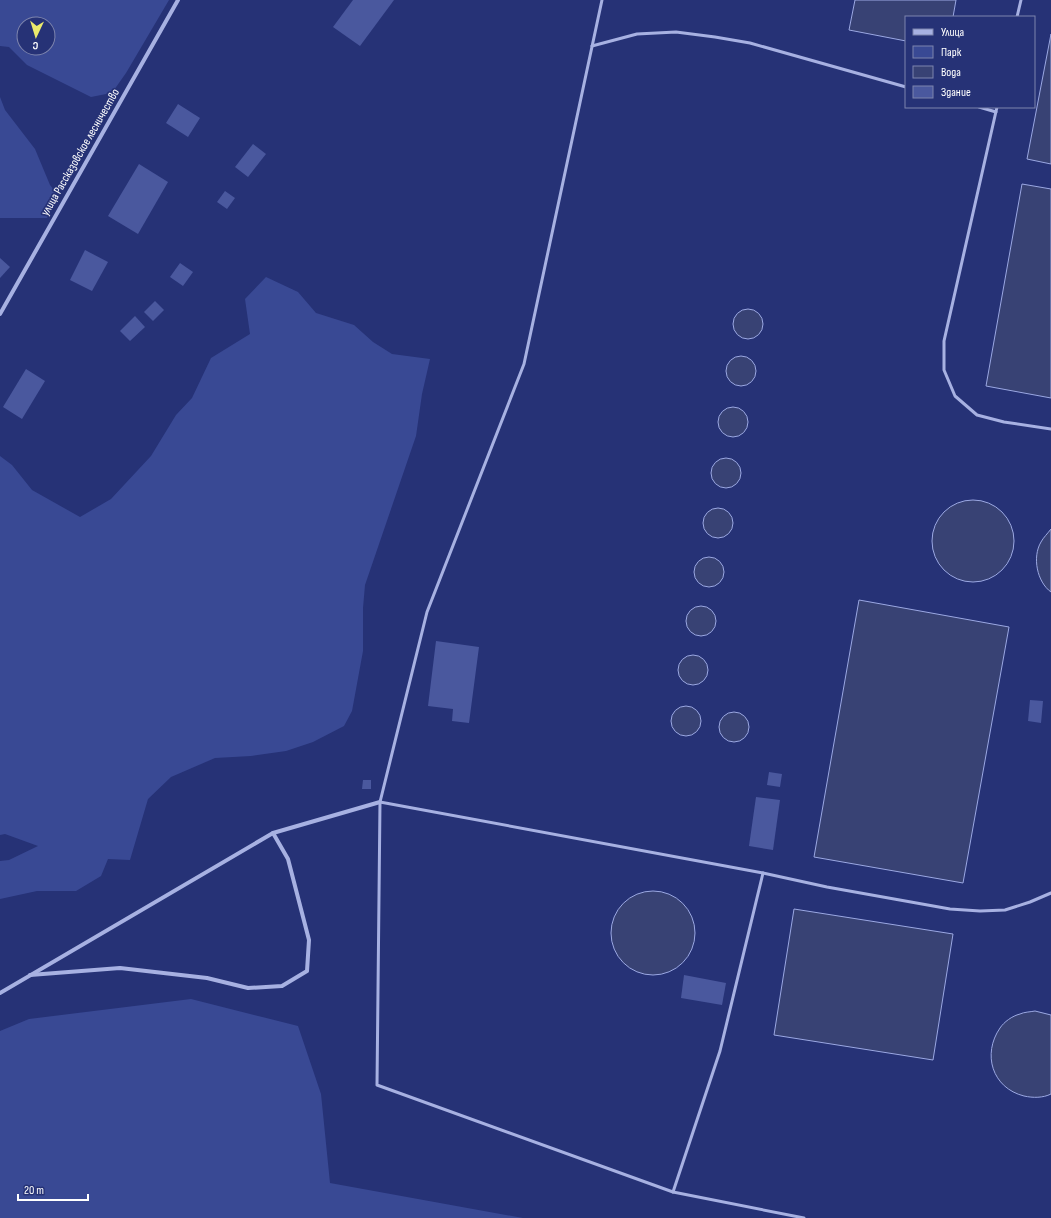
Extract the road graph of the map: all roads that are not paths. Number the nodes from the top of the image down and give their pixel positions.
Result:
1 (178, 0) edge
2 (602, 0) edge
3 (1021, 0) edge
4 (1017, 16) edge
5 (592, 46) junction
6 (905, 87) edge
7 (982, 108) edge
8 (997, 108) edge
9 (996, 112) junction
10 (0, 314) edge
11 (1051, 429) edge
12 (380, 802) junction
13 (273, 833) junction
14 (762, 872) junction
15 (1051, 893) edge
16 (30, 975) junction
17 (0, 993) edge
18 (673, 1192) junction
19 (804, 1218) edge

1 - 10 street, улица Рассказовское лесничество
2 - 5 lane
3 - 4 lane
5 - 6 lane
5 - 12 lane
7 - 9 lane
8 - 9 lane
9 - 11 lane
12 - 13 street
12 - 14 lane
12 - 18 lane
13 - 16 street
13 - 16 street
14 - 15 lane
14 - 18 lane
16 - 17 street
18 - 19 lane

